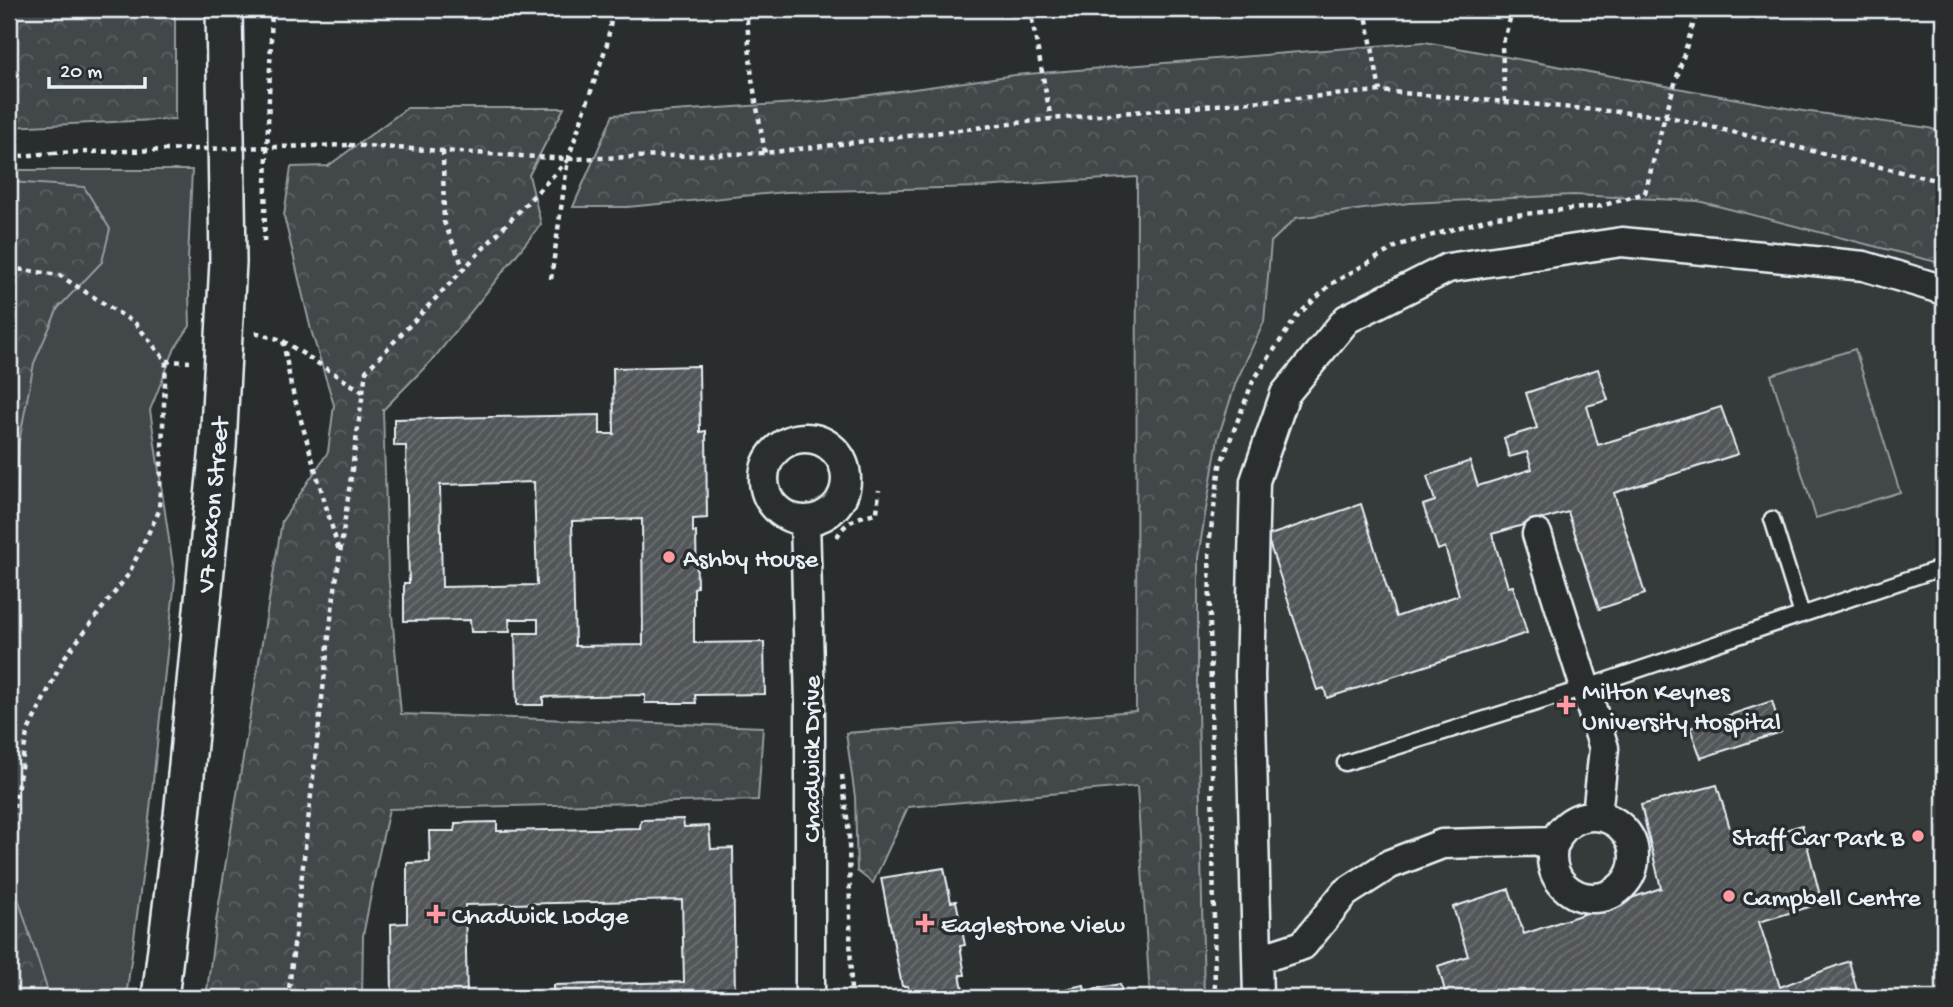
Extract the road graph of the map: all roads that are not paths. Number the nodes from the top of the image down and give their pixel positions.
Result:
1 (224, 9) edge
2 (1944, 290) edge
3 (1772, 519) dead end
4 (805, 520) dead end
5 (1537, 534) dead end
6 (1944, 567) edge
7 (1802, 615) junction
8 (1587, 687) junction
9 (1345, 763) dead end
10 (1597, 815) junction
11 (1556, 841) junction
12 (1257, 956) junction
13 (160, 998) edge
14 (810, 998) edge
15 (1258, 998) edge

1 - 13 street, V7 Saxon Street
2 - 12 street
3 - 7 lane
4 - 14 street, Chadwick Drive
5 - 8 street
6 - 7 lane
7 - 8 lane
8 - 9 lane
8 - 10 street
10 - 11 street
10 - 11 street
11 - 12 street
12 - 15 street

